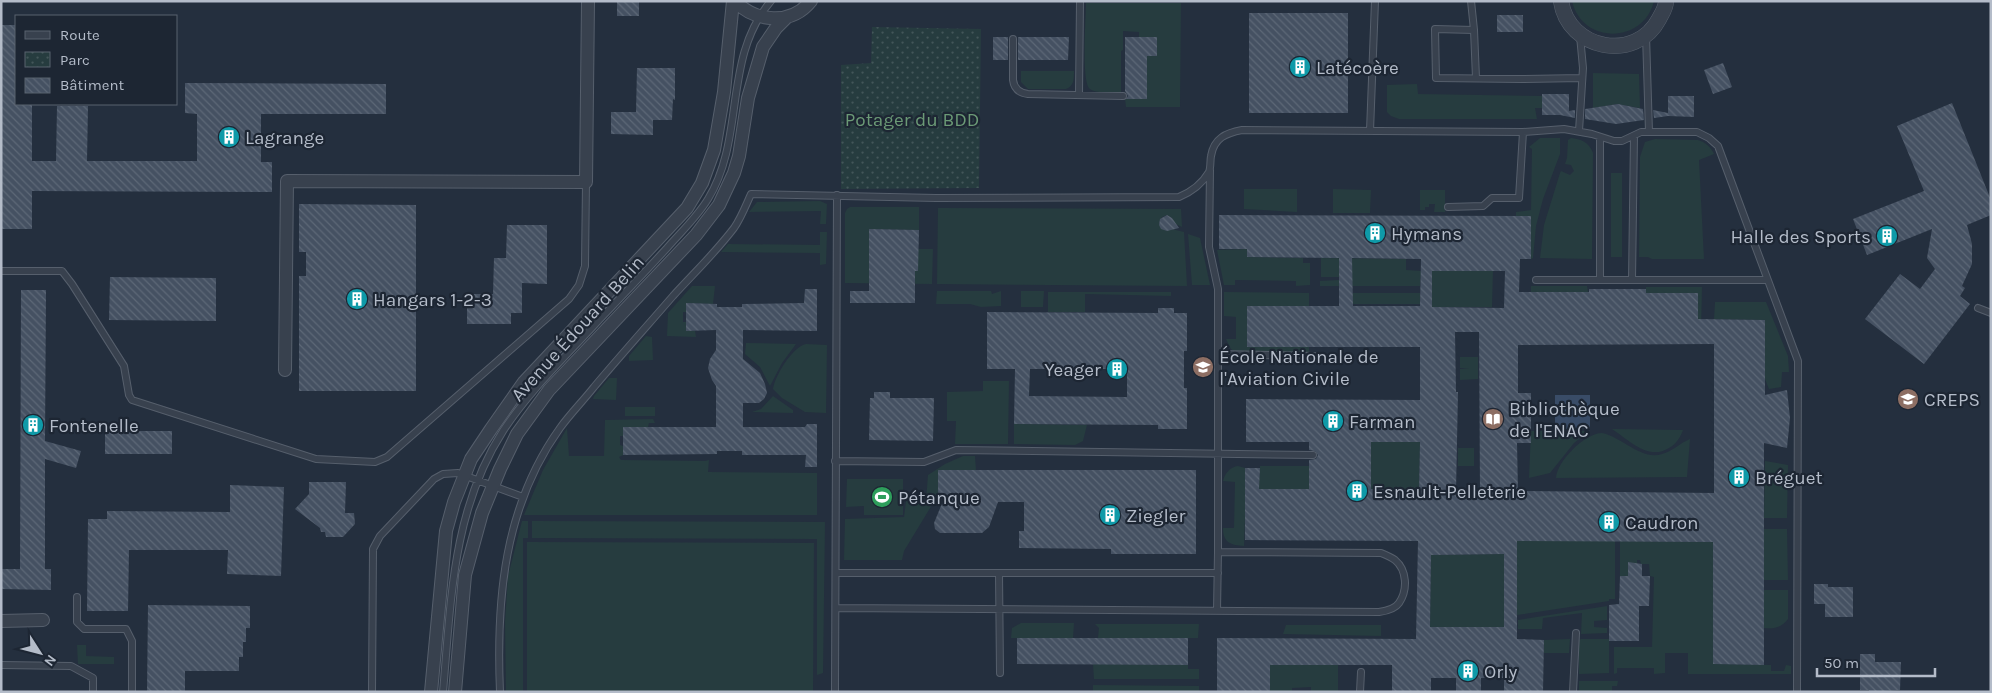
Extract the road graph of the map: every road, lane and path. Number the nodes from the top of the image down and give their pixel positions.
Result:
1 (588, 1) edge
2 (734, 1) edge
3 (771, 1) edge
4 (811, 1) edge
5 (1080, 1) edge
6 (1375, 1) edge
7 (1471, 1) edge
8 (1667, 2) edge
9 (1557, 3) edge
10 (758, 17) junction
11 (787, 17) junction
12 (1474, 30) junction
13 (1580, 35) junction
14 (1646, 35) junction
15 (1013, 39) dead end
16 (1476, 78) junction
17 (1582, 78) junction
18 (1079, 95) junction
19 (1123, 96) dead end
20 (1370, 131) junction
21 (1579, 131) junction
22 (1523, 132) junction
23 (1649, 132) junction
24 (1634, 136) junction
25 (1600, 138) junction
26 (1210, 170) junction
27 (586, 182) junction
28 (837, 195) junction
29 (1448, 207) dead end
30 (1, 271) edge
31 (1536, 280) dead end
32 (1600, 280) junction
33 (1632, 280) junction
34 (1767, 280) junction
35 (1978, 308) dead end
36 (1991, 313) edge
37 (1218, 354) junction
38 (1314, 356) dead end
39 (285, 370) dead end
40 (1218, 453) junction
41 (1313, 455) dead end
42 (835, 461) junction
43 (464, 475) junction
44 (478, 480) junction
45 (492, 486) junction
46 (523, 497) junction
47 (1218, 552) junction
48 (836, 573) junction
49 (999, 573) junction
50 (1218, 573) junction
51 (77, 597) dead end
52 (836, 608) junction
53 (999, 609) junction
54 (1217, 611) junction
55 (43, 620) dead end
56 (1, 621) edge
57 (1576, 633) dead end
58 (1, 665) edge
59 (1360, 672) dead end
60 (1000, 673) dead end
61 (93, 692) edge
62 (132, 692) edge
63 (372, 692) edge
64 (431, 692) edge
65 (443, 692) edge
66 (455, 692) edge
67 (500, 692) edge
68 (835, 692) edge
69 (1360, 692) edge
70 (1573, 692) edge
71 (1797, 692) edge

1 - 27 street
2 - 10 street
2 - 43 street, Avenue Édouard Belin
3 - 10 lane
4 - 11 street, Avenue Édouard Belin
5 - 18 lane
6 - 20 lane
7 - 12 lane
8 - 14 street
9 - 13 street
10 - 11 street
10 - 44 lane
11 - 45 street, Avenue Édouard Belin
12 - 16 lane
12 - 16 lane
13 - 14 street
13 - 17 lane
14 - 23 lane
15 - 18 lane
16 - 17 lane
17 - 21 lane
18 - 19 lane
20 - 22 lane
20 - 26 lane
21 - 22 lane
21 - 25 lane
22 - 29 lane
23 - 24 lane
23 - 34 lane
24 - 25 lane
24 - 33 lane
25 - 32 lane
26 - 28 lane
26 - 37 lane
27 - 30 lane
27 - 39 street
28 - 42 lane
28 - 46 lane
31 - 32 lane
32 - 33 lane
33 - 34 lane
34 - 71 lane
35 - 36 lane
37 - 38 lane
37 - 40 lane
40 - 41 lane
40 - 42 lane
40 - 47 lane
42 - 48 lane
43 - 44 lane
43 - 63 lane
43 - 64 street, Avenue Édouard Belin
44 - 45 lane
44 - 65 lane
45 - 46 lane
45 - 66 street, Avenue Édouard Belin
46 - 67 lane
47 - 50 lane
47 - 54 lane
48 - 49 lane
48 - 52 lane
49 - 50 lane
49 - 53 lane
50 - 54 lane
51 - 62 lane
52 - 53 lane
52 - 68 lane
53 - 54 lane
53 - 60 lane
55 - 56 street
57 - 70 lane
58 - 61 lane
59 - 69 lane

